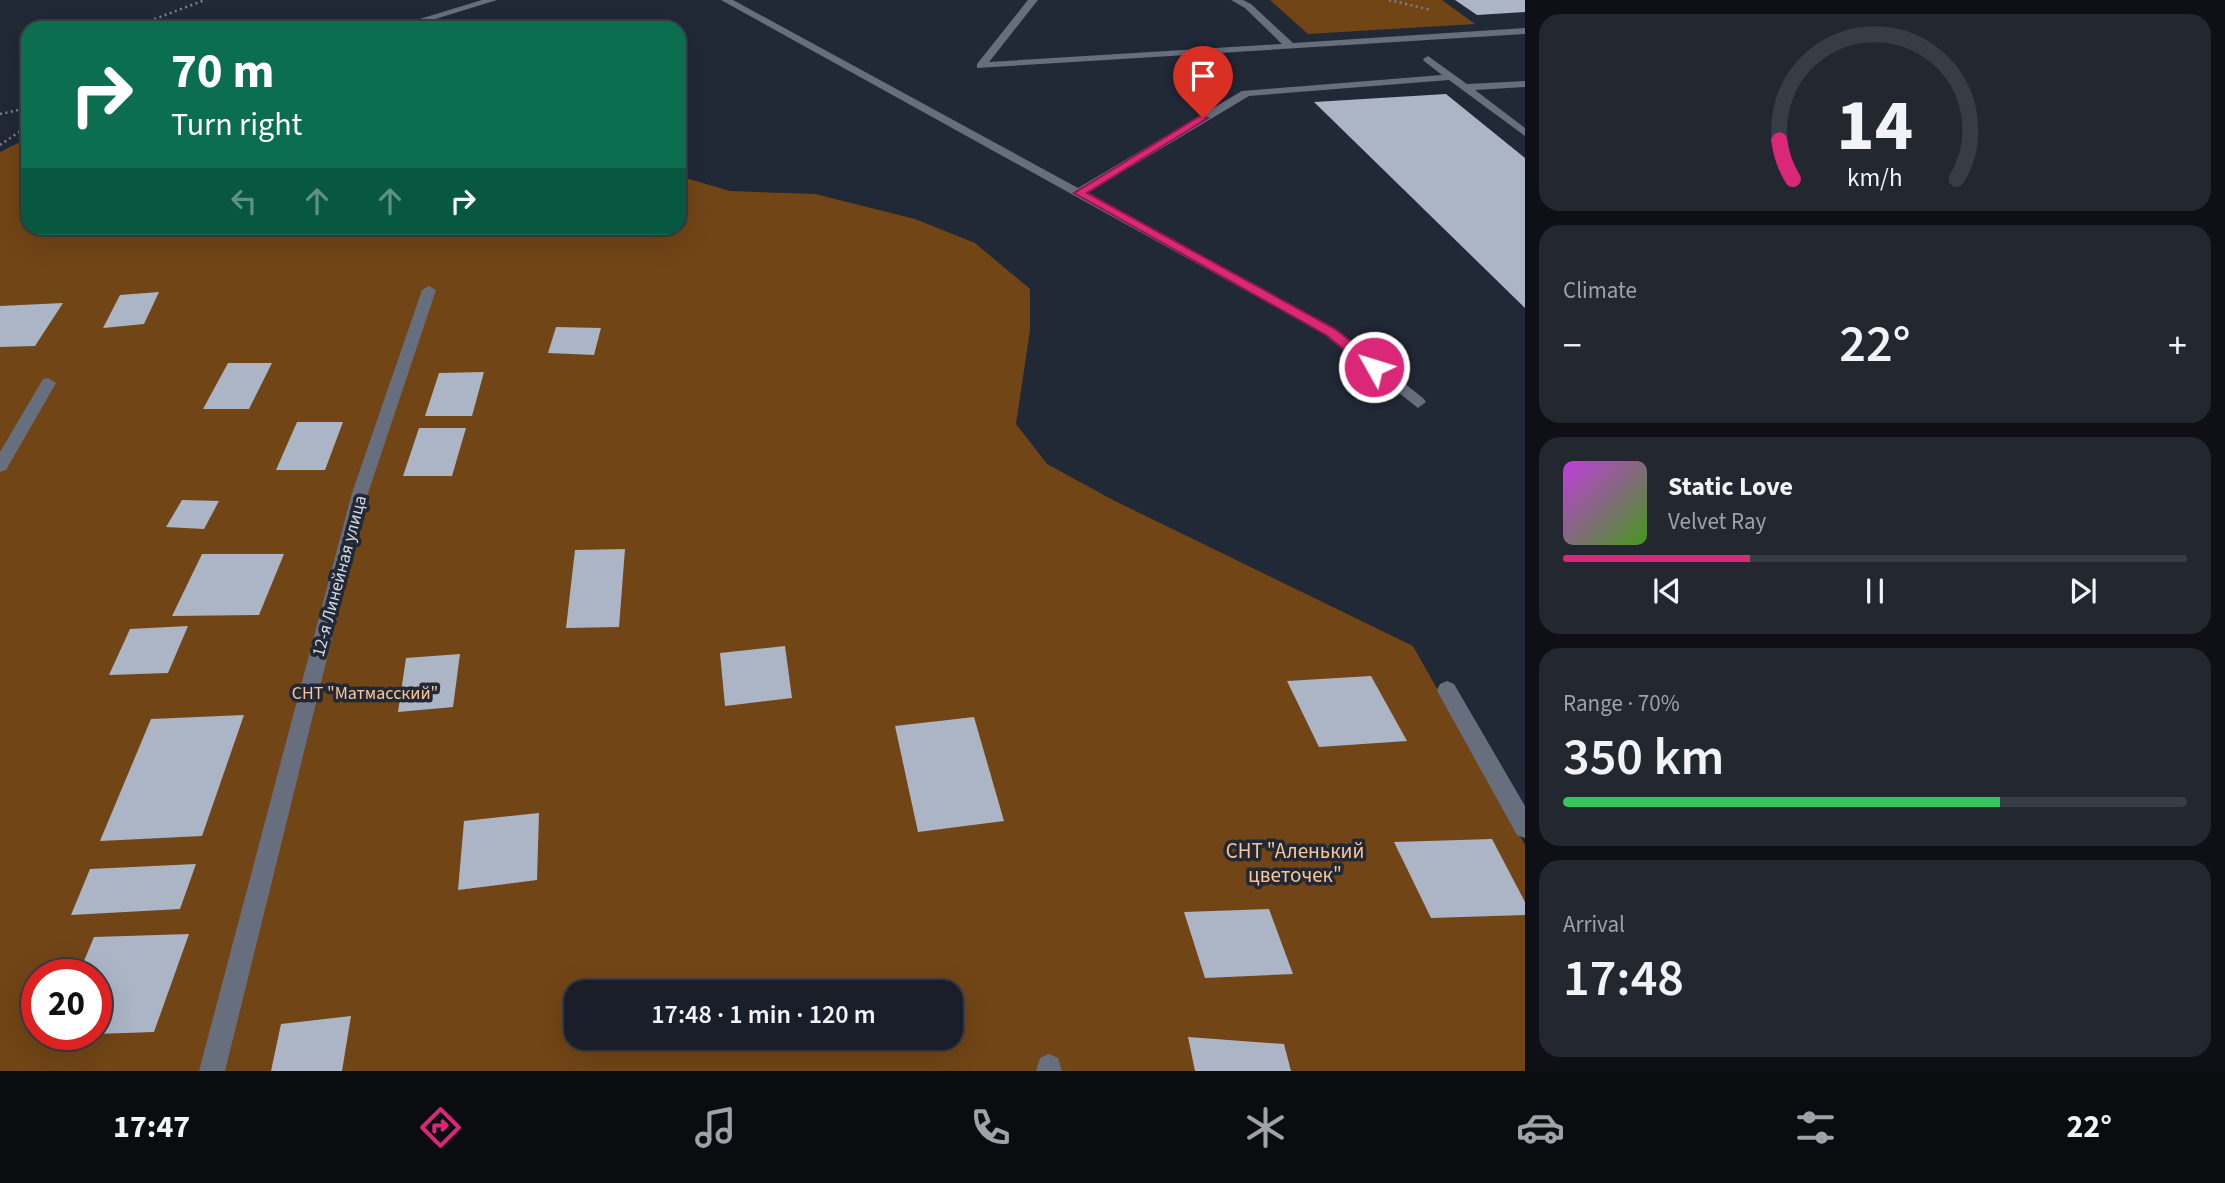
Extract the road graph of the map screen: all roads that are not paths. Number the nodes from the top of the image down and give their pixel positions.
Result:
1 (492, 0) edge
2 (726, 0) edge
3 (1033, 0) edge
4 (1236, 0) edge
5 (419, 21) edge
6 (1525, 31) edge
7 (1290, 47) junction
8 (1428, 59) dead end
9 (1452, 77) junction
10 (1525, 83) edge
11 (1465, 87) junction
12 (1525, 134) edge
13 (1079, 193) junction
14 (429, 290) dead end
15 (48, 383) dead end
16 (1418, 402) dead end
17 (0, 466) edge
18 (1447, 690) dead end
19 (1525, 827) edge
20 (212, 1071) edge

1 - 5 street
2 - 13 street
3 - 7 street
4 - 7 street
6 - 7 street
8 - 9 street
9 - 11 street
9 - 13 street
10 - 11 street
11 - 12 street
13 - 16 street
14 - 20 street, 12-я Линейная улица
15 - 17 street
18 - 19 street

